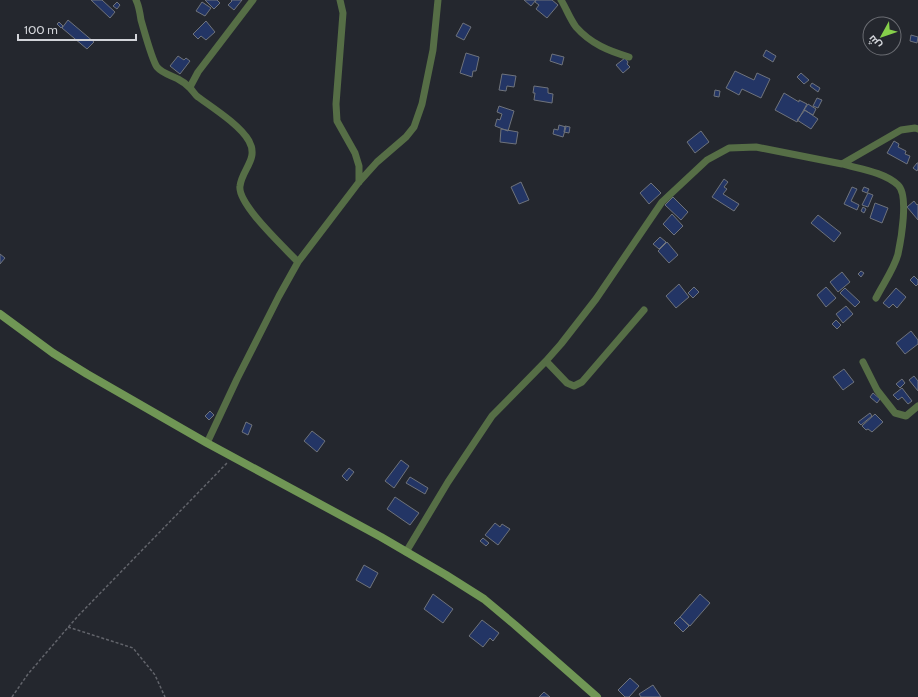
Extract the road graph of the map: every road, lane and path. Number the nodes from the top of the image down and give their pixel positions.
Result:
1 (136, 0) edge
2 (253, 0) edge
3 (340, 0) edge
4 (438, 0) edge
5 (561, 0) edge
6 (629, 57) dead end
7 (190, 88) junction
8 (918, 129) edge
9 (842, 164) junction
10 (359, 182) junction
11 (298, 262) junction
12 (876, 298) dead end
13 (644, 310) dead end
14 (0, 314) edge
15 (546, 362) junction
16 (864, 362) dead end
17 (918, 406) edge
18 (207, 443) junction
19 (233, 457) junction
20 (406, 552) junction
21 (68, 627) junction
22 (12, 697) edge
23 (164, 697) edge
24 (597, 697) edge

1 - 7 street
2 - 7 street
3 - 10 street
4 - 10 street
5 - 6 street
7 - 11 street
8 - 9 street
9 - 12 street
9 - 15 street
10 - 11 street
11 - 18 street
13 - 15 street
14 - 18 street
15 - 20 street
16 - 17 street
18 - 19 street
19 - 20 street
19 - 21 path
20 - 24 street
21 - 22 path
21 - 23 path

